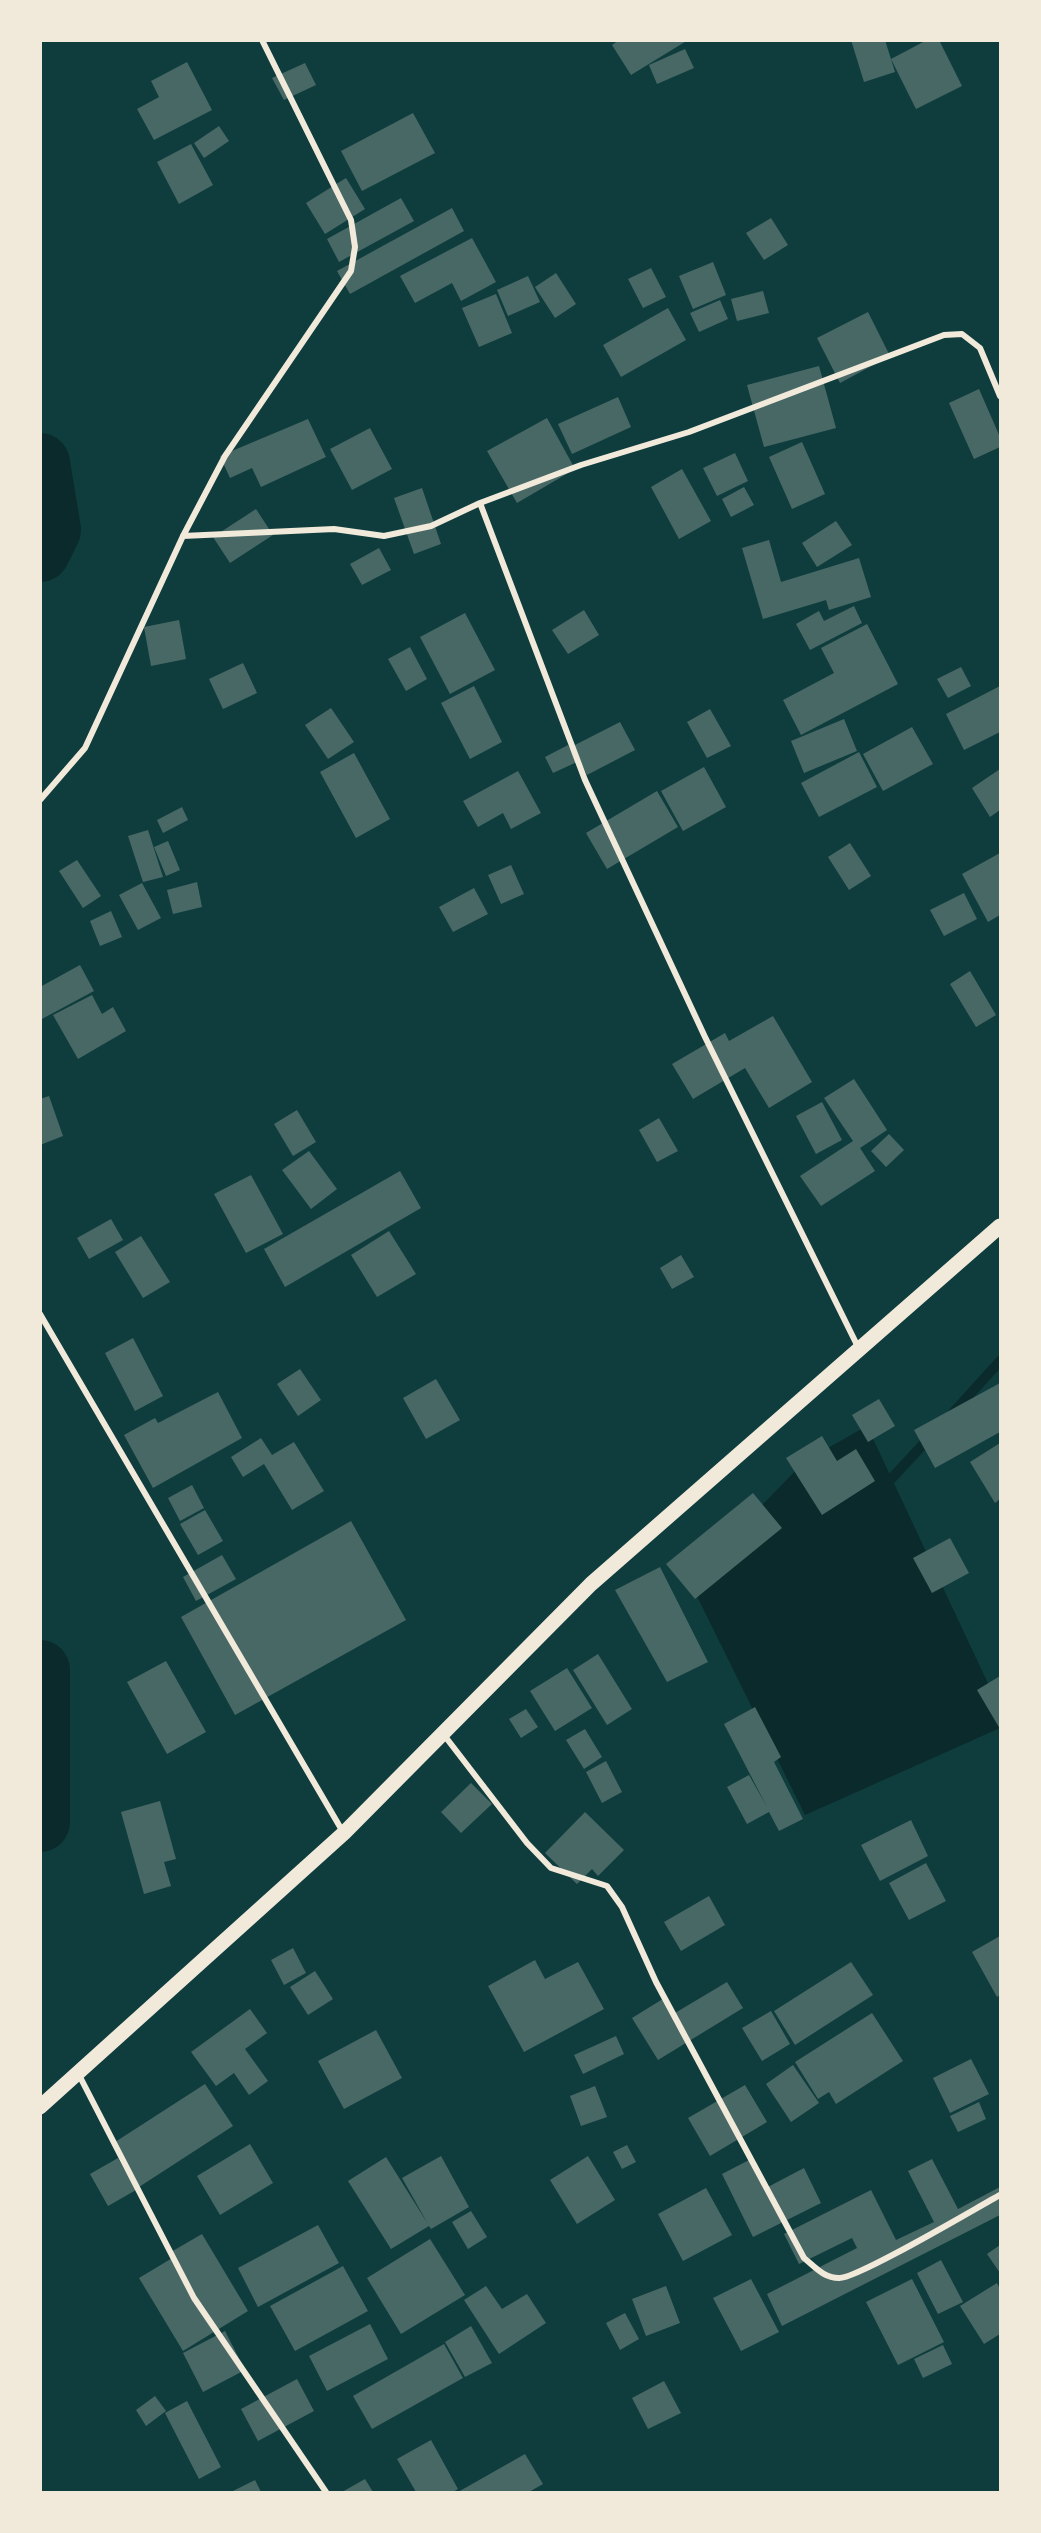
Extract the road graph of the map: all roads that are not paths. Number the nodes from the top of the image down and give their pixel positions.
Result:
1 (262, 40) edge
2 (1000, 396) edge
3 (480, 503) junction
4 (183, 536) junction
5 (40, 800) edge
6 (1000, 1226) edge
7 (40, 1314) edge
8 (859, 1350) junction
9 (442, 1733) junction
10 (344, 1833) junction
11 (78, 2073) junction
12 (40, 2107) edge
13 (1000, 2195) edge
14 (326, 2493) edge

1 - 4 street
2 - 3 street
3 - 4 street
3 - 8 street
4 - 5 street
6 - 8 main road
7 - 10 street
8 - 9 main road
9 - 10 main road
9 - 13 street
10 - 11 main road
11 - 12 main road
11 - 14 street

